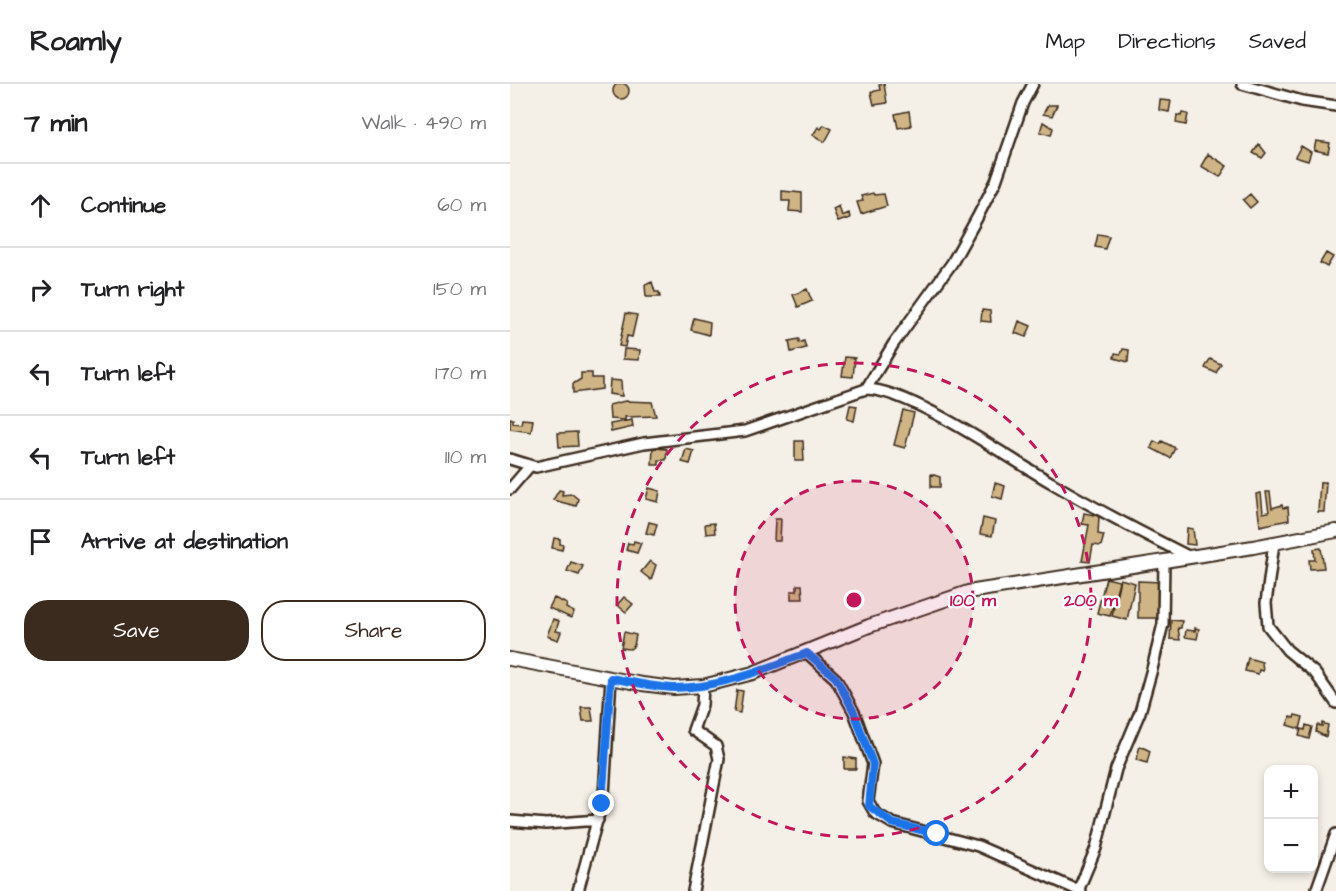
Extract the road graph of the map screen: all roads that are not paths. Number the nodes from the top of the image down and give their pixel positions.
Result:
1 (1033, 84) edge
2 (1242, 84) edge
3 (1336, 106) edge
4 (866, 389) junction
5 (510, 459) edge
6 (529, 466) junction
7 (510, 489) edge
8 (1336, 531) edge
9 (1274, 543) junction
10 (1188, 556) junction
11 (1164, 561) junction
12 (807, 653) junction
13 (510, 659) edge
14 (611, 678) junction
15 (703, 686) junction
16 (1336, 704) edge
17 (598, 820) junction
18 (510, 821) edge
19 (1336, 834) edge
20 (578, 891) edge
21 (693, 891) edge
22 (1079, 891) edge
23 (1316, 891) edge

1 - 4 street
2 - 3 street
4 - 6 street
4 - 10 street
5 - 6 street
6 - 7 street
8 - 9 street
9 - 10 street
9 - 16 street
10 - 11 street
11 - 12 street
11 - 22 street
12 - 15 street
12 - 22 street
13 - 14 street
14 - 15 street
14 - 17 street
15 - 21 street
17 - 18 street
17 - 20 street
19 - 23 street

